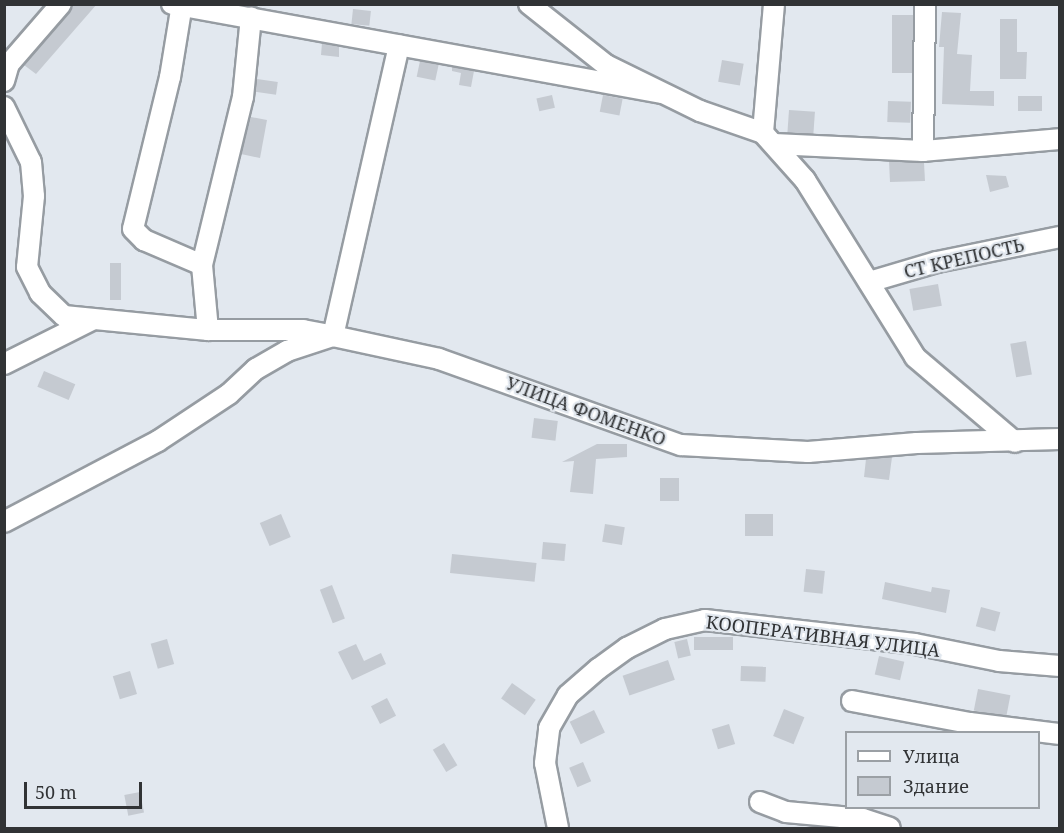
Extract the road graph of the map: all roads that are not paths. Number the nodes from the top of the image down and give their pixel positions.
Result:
1 (61, 4) edge
2 (529, 4) edge
3 (774, 4) edge
4 (925, 4) edge
5 (178, 6) edge
6 (251, 17) junction
7 (399, 45) junction
8 (4, 81) edge
9 (660, 93) junction
10 (4, 107) edge
11 (768, 139) junction
12 (1059, 139) edge
13 (923, 151) junction
14 (1059, 237) edge
15 (202, 265) junction
16 (869, 282) junction
17 (92, 320) junction
18 (208, 330) junction
19 (333, 336) junction
20 (4, 364) edge
21 (1059, 439) edge
22 (1015, 442) junction
23 (4, 522) edge
24 (1059, 666) edge
25 (852, 701) dead end
26 (1035, 731) edge
27 (1040, 732) edge
28 (1059, 734) edge
29 (760, 802) dead end
30 (558, 828) edge
31 (890, 828) edge

1 - 8 street
2 - 9 street
3 - 11 street
4 - 13 street
5 - 6 street
5 - 15 street
6 - 7 street
6 - 15 street
7 - 9 street
7 - 19 street
9 - 11 street
10 - 17 street, УЛИЦА ФОМЕНКО
11 - 13 street
11 - 16 street
12 - 13 street
14 - 16 street, СТ КРЕПОСТЬ
15 - 18 street
16 - 22 street
17 - 18 street, УЛИЦА ФОМЕНКО
17 - 20 street
18 - 19 street, УЛИЦА ФОМЕНКО
19 - 22 street, УЛИЦА ФОМЕНКО
19 - 23 street
21 - 22 street, УЛИЦА ФОМЕНКО
24 - 30 street, КООПЕРАТИВНАЯ УЛИЦА
25 - 26 street
27 - 28 street
29 - 31 street

